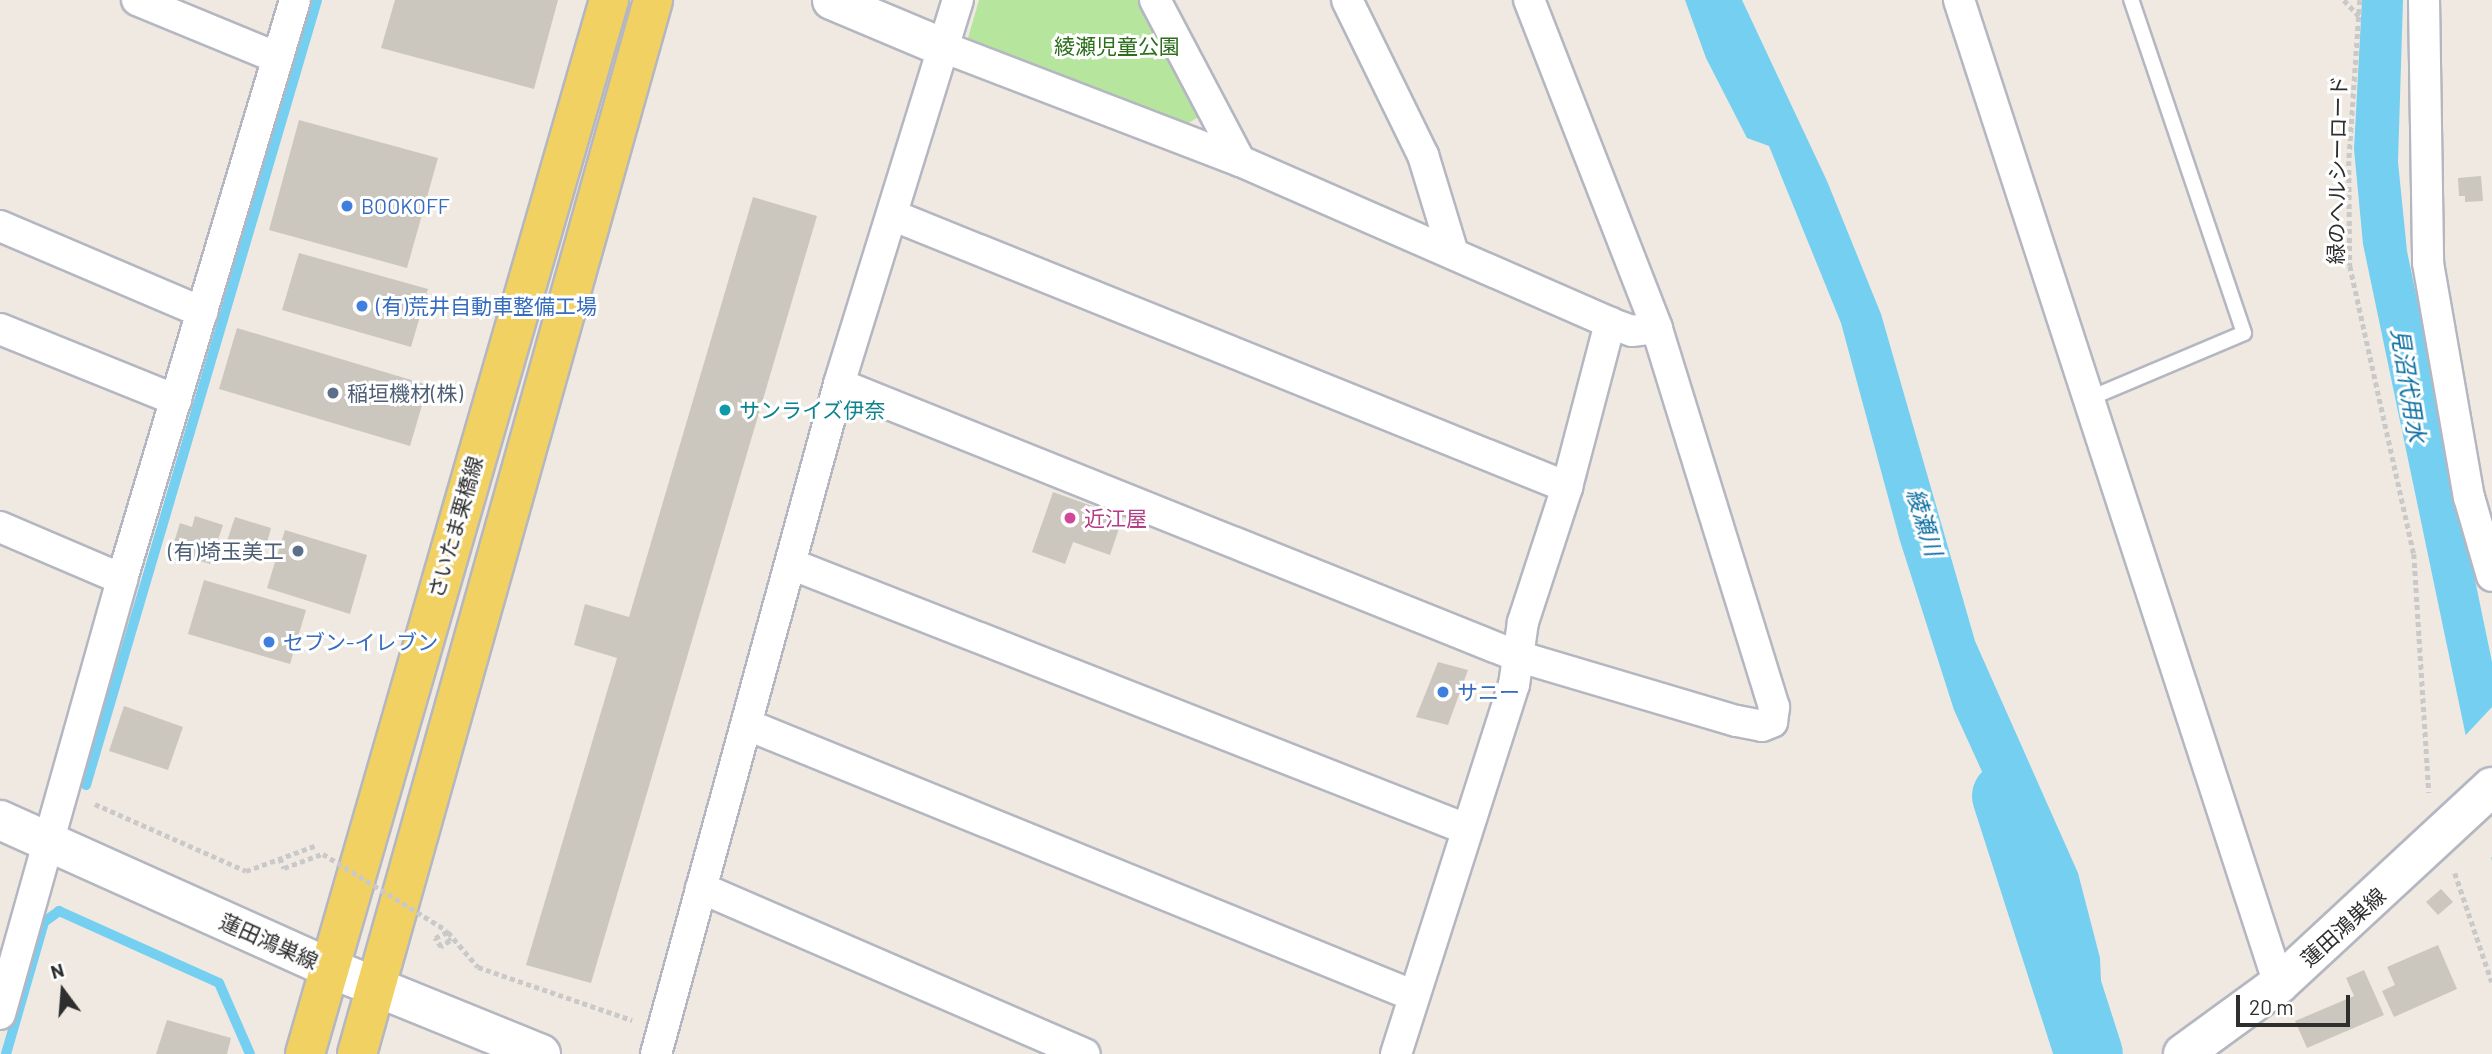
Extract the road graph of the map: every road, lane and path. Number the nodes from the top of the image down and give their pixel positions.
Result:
1 (136, 0) edge
2 (295, 0) edge
3 (609, 0) edge
4 (653, 0) edge
5 (831, 0) edge
6 (958, 0) edge
7 (1155, 0) edge
8 (1347, 0) edge
9 (1529, 0) edge
10 (2132, 0) edge
11 (2344, 0) edge
12 (2360, 0) edge
13 (2424, 0) edge
14 (1962, 1) edge
15 (2359, 16) junction
16 (943, 47) junction
17 (278, 58) junction
18 (1240, 161) junction
19 (892, 215) junction
20 (0, 226) edge
21 (1452, 253) junction
22 (202, 312) junction
23 (1610, 323) junction
24 (1657, 328) junction
25 (0, 329) edge
26 (839, 384) junction
27 (2088, 399) junction
28 (176, 400) junction
29 (1567, 487) junction
30 (0, 527) edge
31 (791, 564) junction
32 (2492, 576) edge
33 (122, 579) junction
34 (1517, 656) junction
35 (748, 725) junction
36 (2492, 787) edge
37 (62, 790) junction
38 (2429, 794) dead end
39 (0, 820) edge
40 (1466, 830) junction
41 (47, 841) junction
42 (317, 845) dead end
43 (2447, 855) junction
44 (280, 858) junction
45 (701, 888) junction
46 (327, 967) junction
47 (2492, 982) edge
48 (2280, 984) junction
49 (376, 988) junction
50 (1412, 995) junction
51 (0, 1014) edge
52 (659, 1042) edge
53 (305, 1054) edge
54 (357, 1054) edge
55 (541, 1054) edge
56 (1086, 1054) edge
57 (1396, 1054) edge
58 (2183, 1054) edge

1 - 17 street
2 - 17 street
3 - 46 main road, さいたま栗橋線
4 - 49 main road
5 - 16 street
6 - 16 street
7 - 18 street
8 - 21 street
9 - 24 street
10 - 27 lane
11 - 15 path
12 - 15 path, 緑のヘルシーロード
13 - 32 street
14 - 27 street
15 - 38 path, 緑のヘルシーロード
16 - 18 street
16 - 19 street
17 - 22 street
18 - 21 street
19 - 26 street
19 - 29 street
20 - 22 street
21 - 23 street
22 - 28 street
23 - 24 street
23 - 29 street
24 - 34 street
25 - 28 street
26 - 31 street
26 - 34 street
27 - 48 street
28 - 33 street
29 - 34 street
30 - 33 street
31 - 35 street
31 - 40 street
33 - 37 street
34 - 40 street
35 - 45 street
35 - 50 street
36 - 43 main road, 蓮田鴻巣線
37 - 41 street
37 - 44 path
39 - 41 main road, 蓮田鴻巣線
40 - 50 street
41 - 46 main road, 蓮田鴻巣線
41 - 51 street
42 - 44 path
43 - 47 path
43 - 48 main road, 蓮田鴻巣線
44 - 52 path, bridge
45 - 52 street
45 - 56 street
46 - 49 main road, 蓮田鴻巣線
46 - 53 main road, さいたま栗橋線
48 - 58 main road, 蓮田鴻巣線
49 - 54 main road
49 - 55 main road, 蓮田鴻巣線
50 - 57 street

